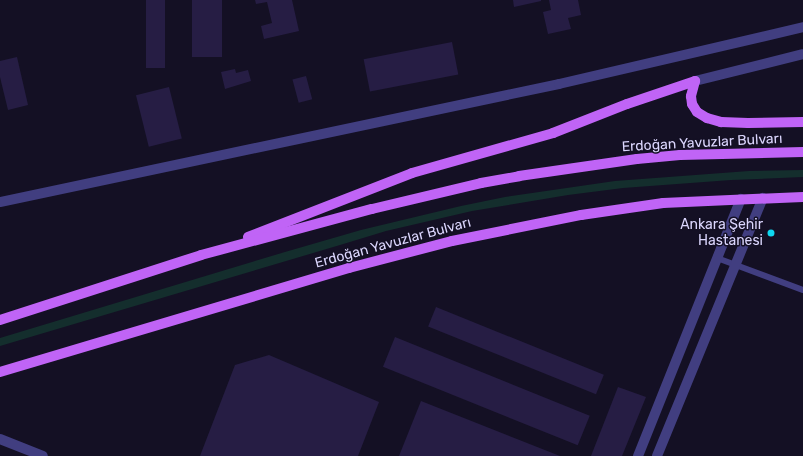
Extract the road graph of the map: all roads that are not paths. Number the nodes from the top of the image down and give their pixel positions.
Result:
1 (803, 26) edge
2 (803, 54) edge
3 (695, 81) junction
4 (803, 122) edge
5 (803, 152) edge
6 (803, 197) edge
7 (763, 198) junction
8 (741, 199) junction
9 (0, 202) edge
10 (201, 255) junction
11 (717, 258) junction
12 (736, 265) junction
13 (803, 290) edge
14 (0, 320) edge
15 (0, 372) edge
16 (0, 439) edge
17 (43, 456) edge
18 (638, 456) edge
19 (657, 456) edge

1 - 9 street
2 - 3 street
3 - 4 main road
3 - 10 main road
5 - 10 main road, Erdoğan Yavuzlar Bulvarı
6 - 7 main road, Erdoğan Yavuzlar Bulvarı
7 - 8 main road, Erdoğan Yavuzlar Bulvarı
7 - 12 street
8 - 11 street
8 - 15 main road, Erdoğan Yavuzlar Bulvarı
10 - 14 main road, Erdoğan Yavuzlar Bulvarı
11 - 12 lane
11 - 18 street
12 - 13 lane
12 - 19 street
16 - 17 street

